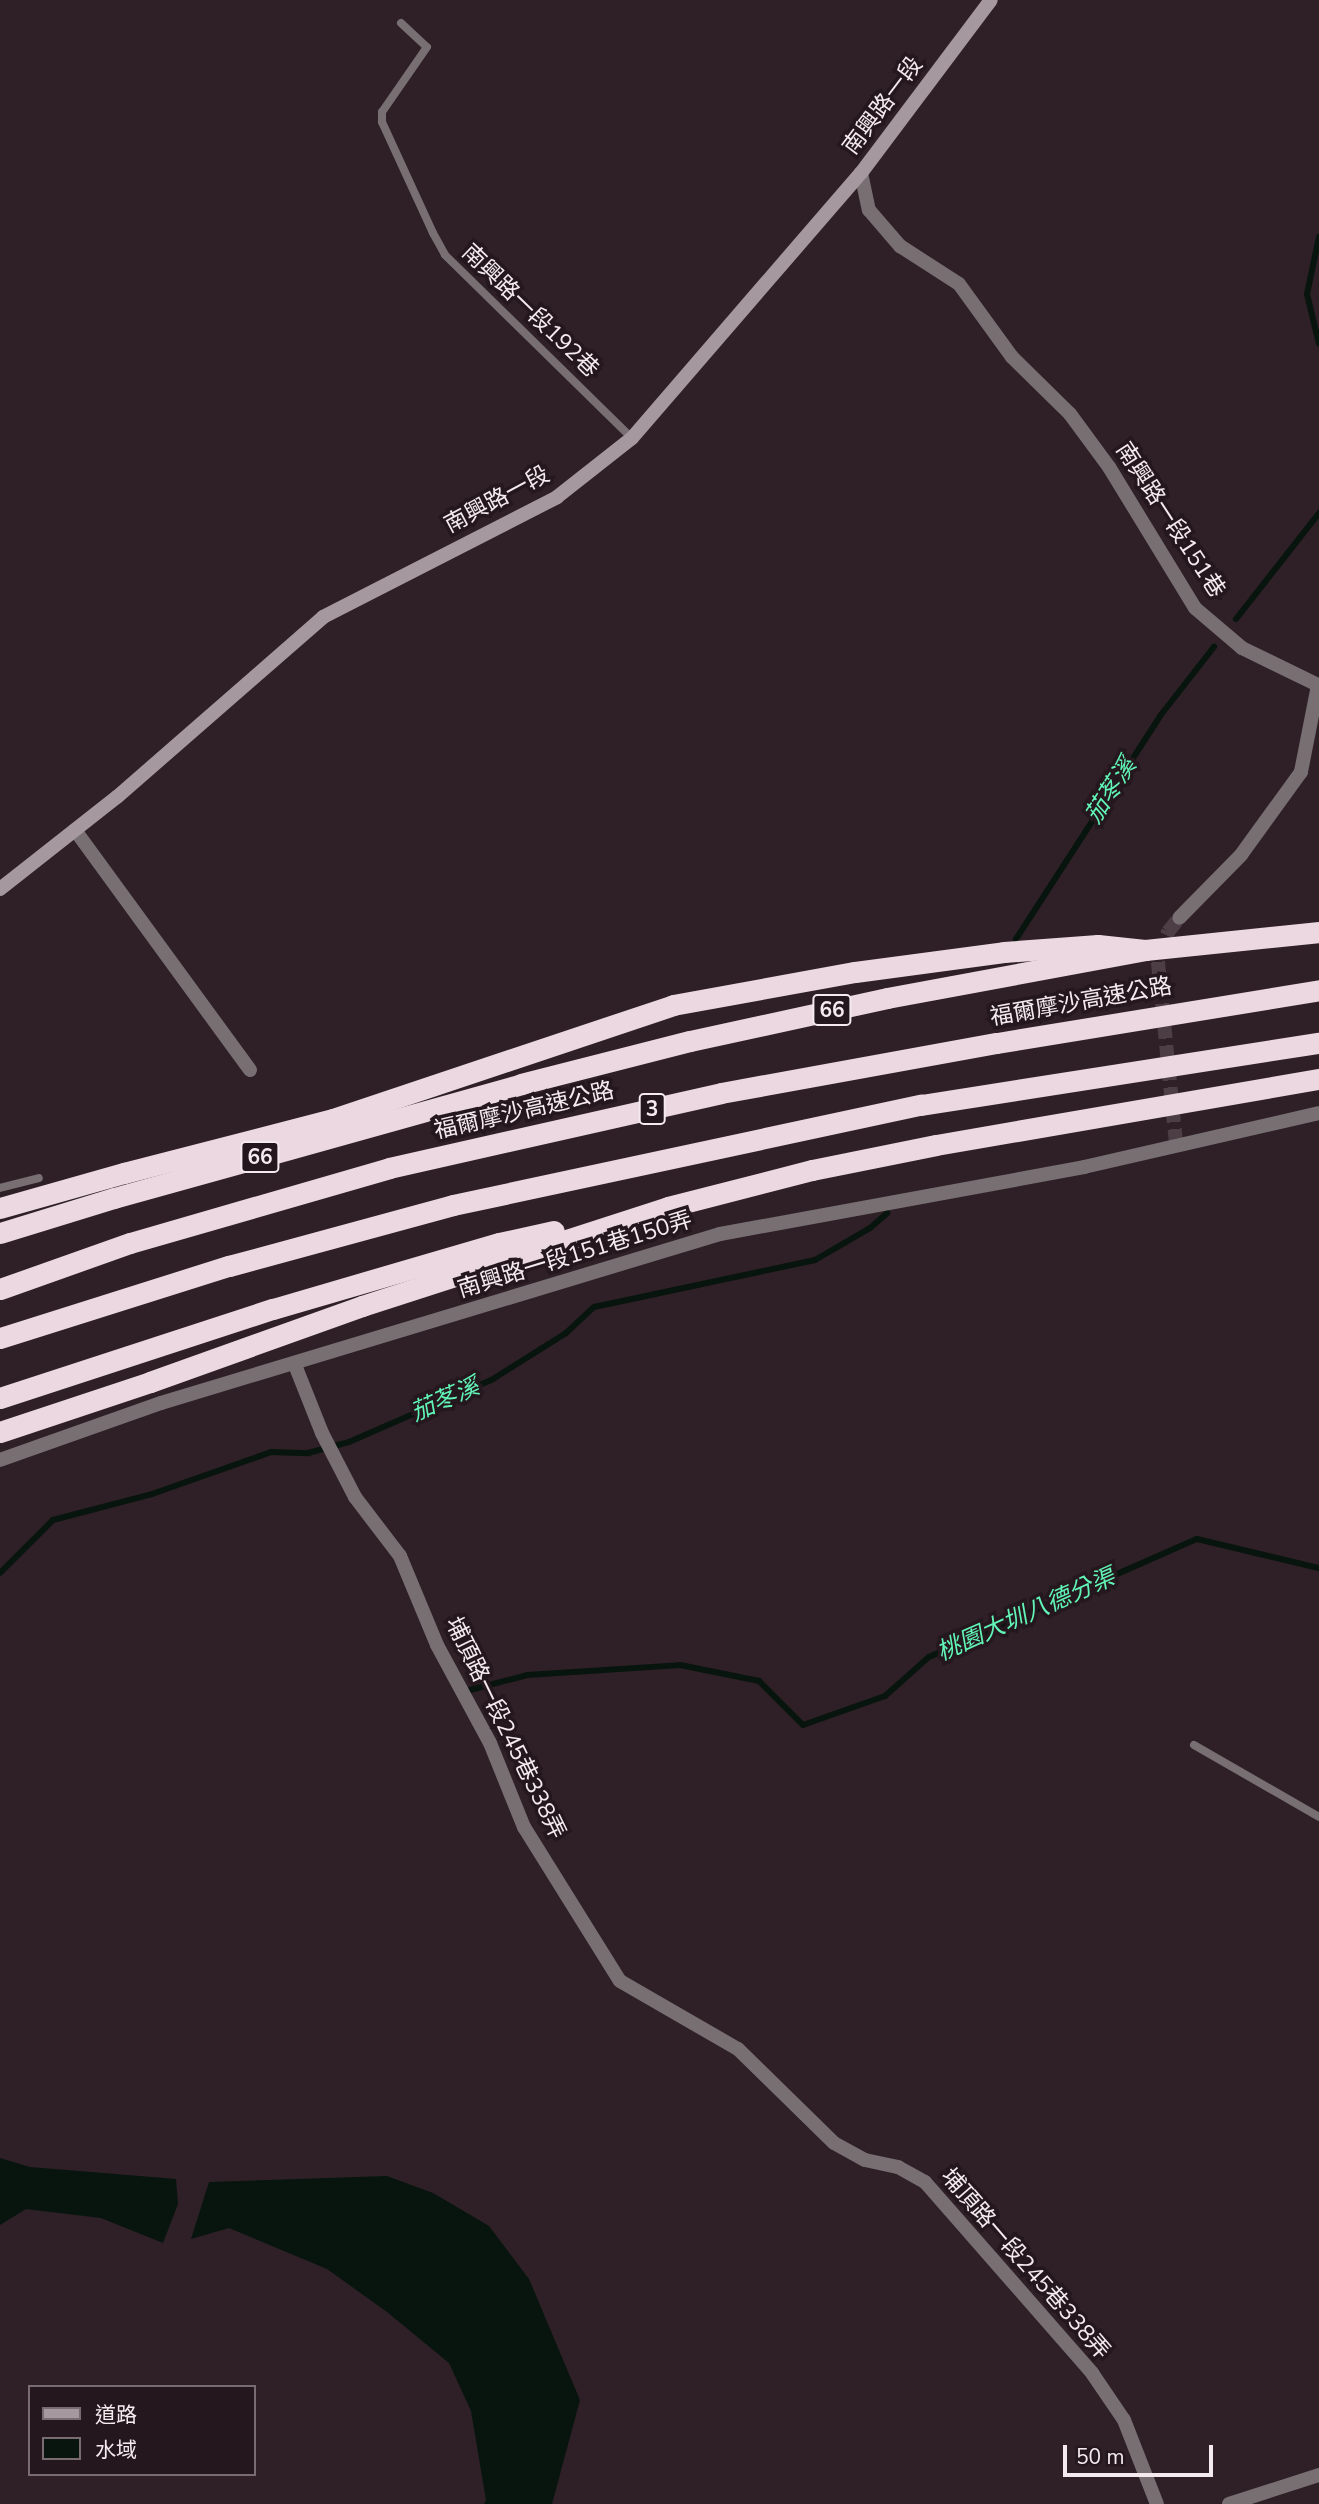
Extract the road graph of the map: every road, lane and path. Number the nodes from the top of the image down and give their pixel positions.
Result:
1 (990, 0) edge
2 (401, 23) dead end
3 (861, 173) junction
4 (632, 438) junction
5 (1319, 684) edge
6 (75, 830) junction
7 (0, 889) edge
8 (1179, 918) tunnel mouth
9 (1319, 932) edge
10 (1145, 950) junction
11 (1319, 990) edge
12 (1319, 1043) edge
13 (250, 1070) dead end
14 (1319, 1079) edge
15 (1319, 1113) edge
16 (39, 1178) dead end
17 (0, 1188) edge
18 (668, 1207) junction
19 (0, 1208) edge
20 (0, 1233) edge
21 (0, 1289) edge
22 (0, 1338) edge
23 (295, 1365) junction
24 (0, 1398) edge
25 (0, 1432) edge
26 (0, 1460) edge
27 (1194, 1745) dead end
28 (1319, 1817) edge
29 (1319, 2475) edge
30 (1157, 2504) edge
31 (1229, 2504) edge

1 - 3 street, 南興路一段
2 - 4 lane, 南興路一段192巷
3 - 4 street, 南興路一段
3 - 5 street, 南興路一段151巷
4 - 6 street, 南興路一段
5 - 8 street, 南興路一段151巷
6 - 7 street, 南興路一段
6 - 13 street
9 - 10 highway
10 - 19 highway
10 - 20 highway, 66, bridge
11 - 21 highway, 福爾摩沙高速公路 / 3
12 - 22 highway, 3
14 - 18 highway
15 - 23 street, 南興路一段151巷150弄
16 - 17 lane
18 - 24 highway, bridge
18 - 25 highway, bridge
23 - 26 street, 南興路一段151巷150弄
23 - 30 street, 埔頂路一段245巷338弄
27 - 28 lane
29 - 31 street

